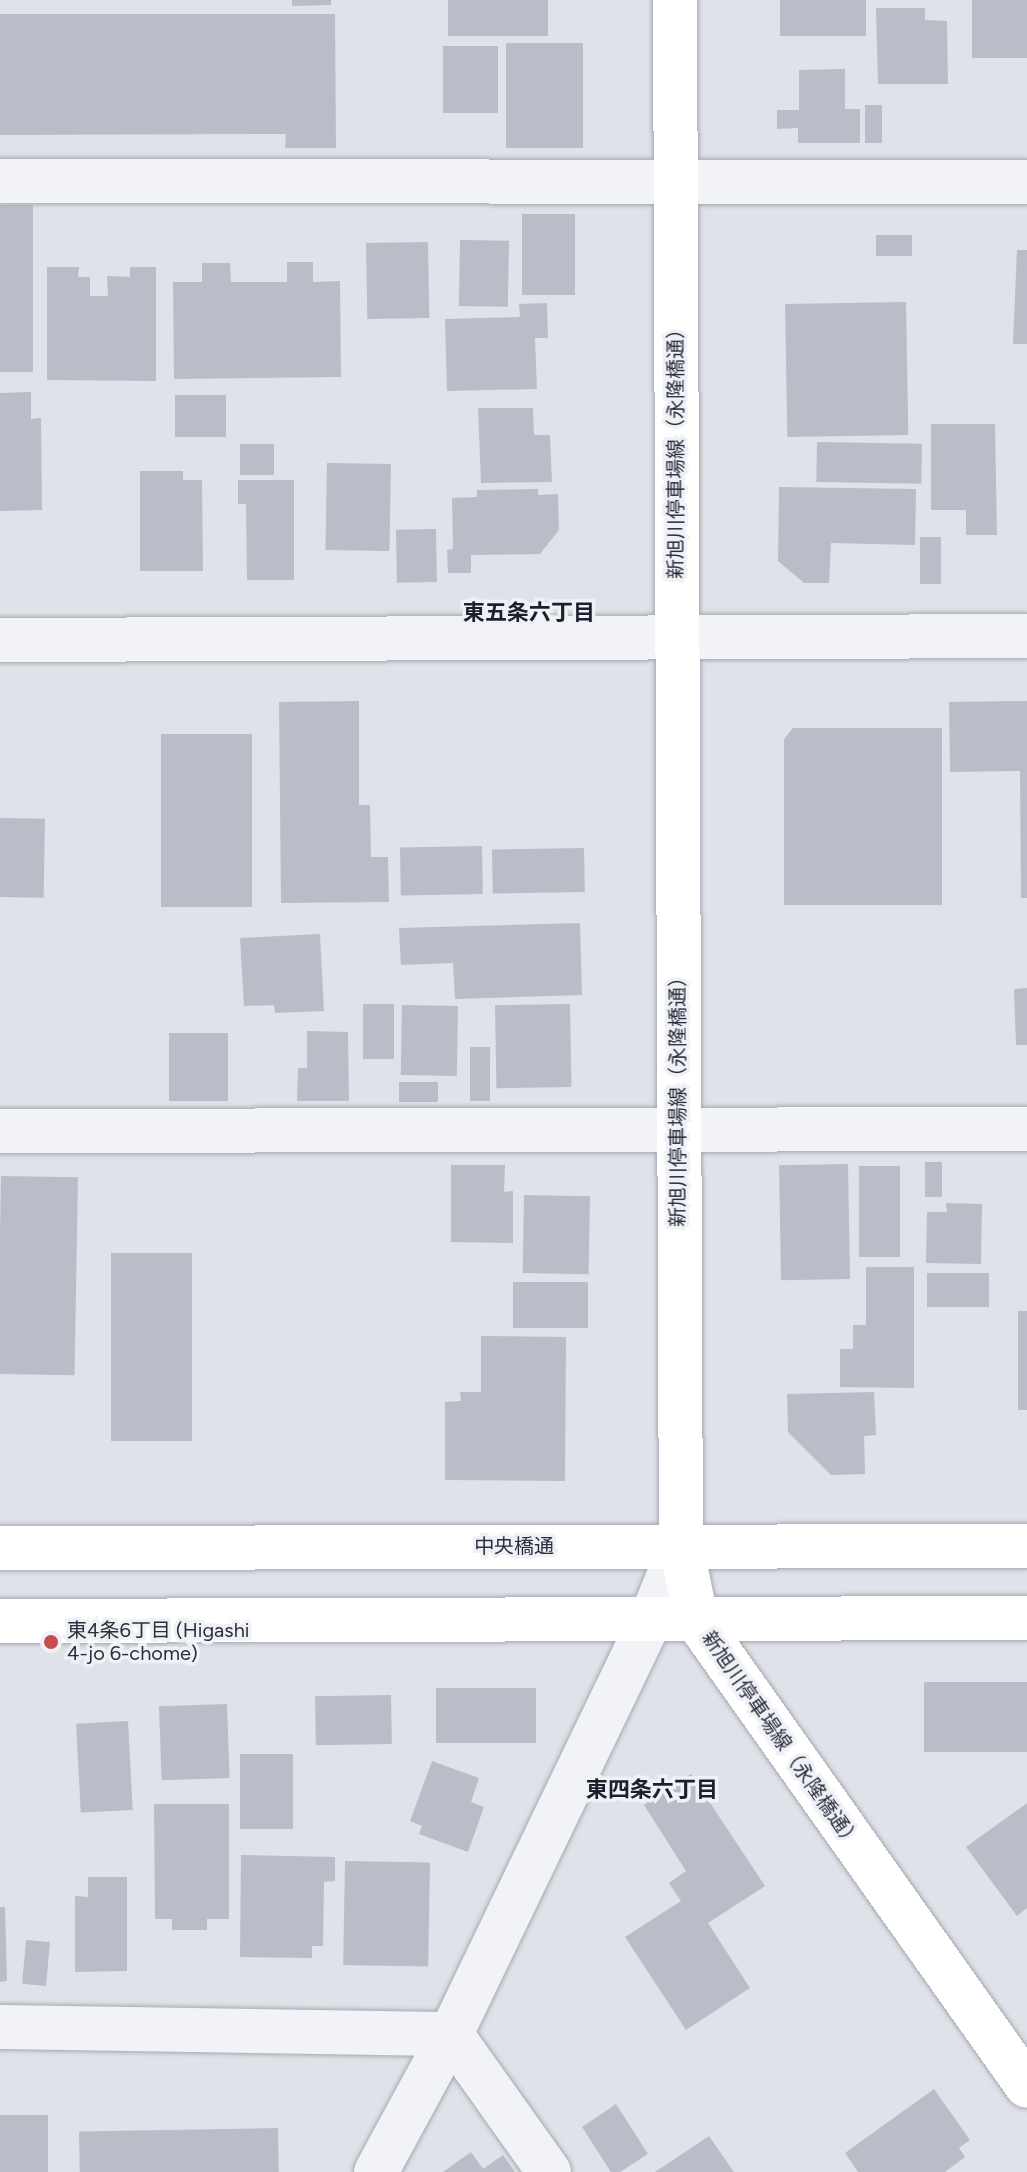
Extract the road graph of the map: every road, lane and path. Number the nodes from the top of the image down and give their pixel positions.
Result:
1 (675, 0) edge
2 (0, 181) edge
3 (676, 182) junction
4 (1027, 182) edge
5 (1027, 636) edge
6 (677, 637) junction
7 (0, 640) edge
8 (678, 1128) junction
9 (1027, 1129) edge
10 (0, 1131) edge
11 (681, 1545) junction
12 (1027, 1546) edge
13 (0, 1548) edge
14 (1027, 1618) edge
15 (651, 1619) junction
16 (696, 1619) junction
17 (0, 1621) edge
18 (0, 2027) edge
19 (451, 2034) junction
20 (1027, 2086) edge
21 (376, 2172) edge
22 (549, 2172) edge

1 - 3 main road, 新旭川停車場線（永隆橋通）
2 - 3 street
3 - 4 street
3 - 6 main road, 新旭川停車場線（永隆橋通）
5 - 6 street
6 - 7 street
6 - 8 main road, 新旭川停車場線（永隆橋通）
8 - 9 street
8 - 10 street
8 - 11 main road, 新旭川停車場線（永隆橋通）
11 - 12 main road, 中央橋通
11 - 13 main road, 中央橋通
11 - 15 street
11 - 16 main road, 新旭川停車場線（永隆橋通）
14 - 16 main road
15 - 16 main road
15 - 17 main road
15 - 19 street
16 - 20 main road, 新旭川停車場線（永隆橋通）
18 - 19 street
19 - 21 street
19 - 22 street

